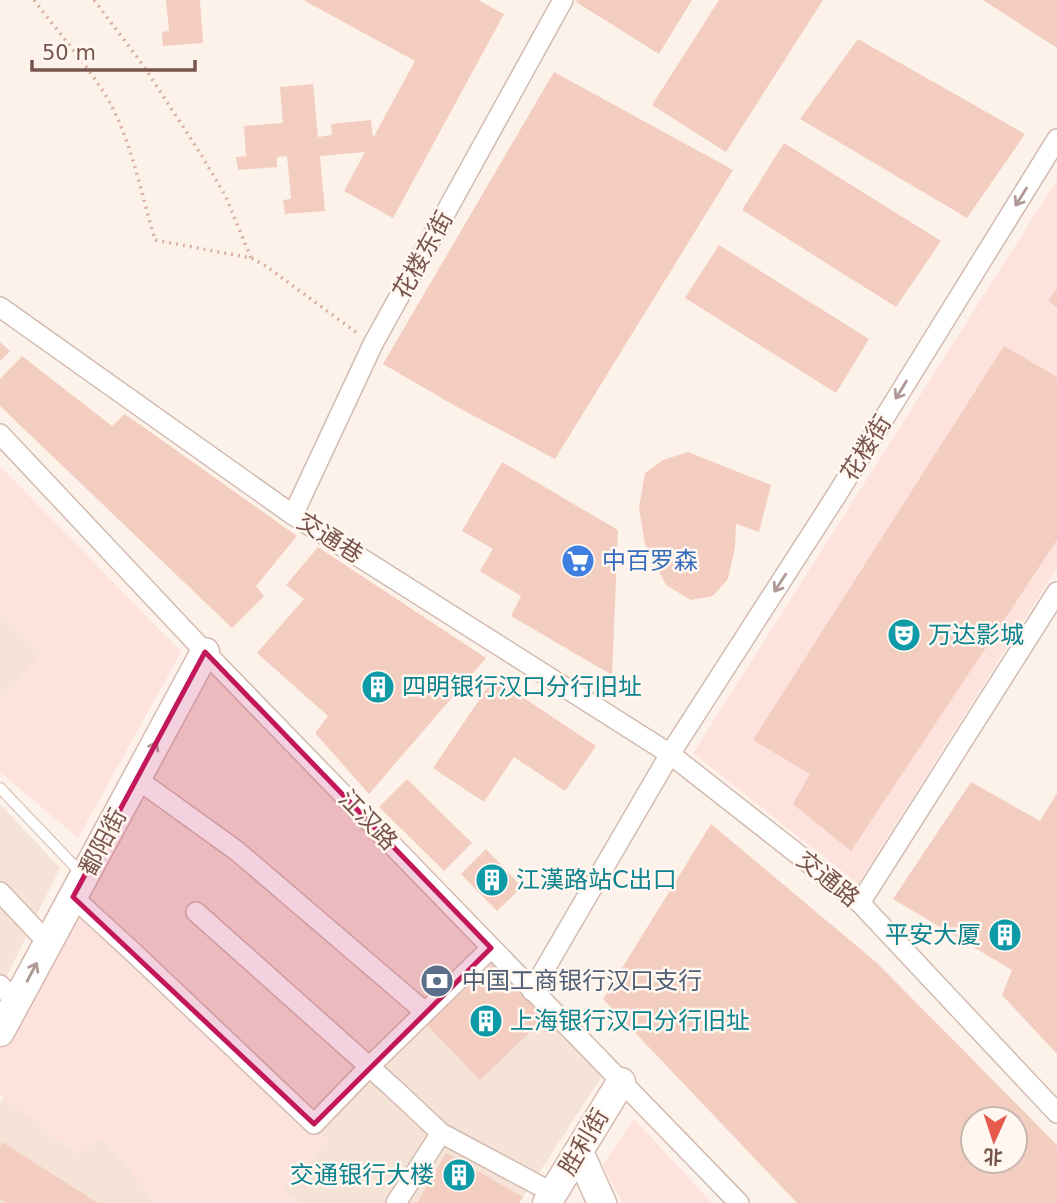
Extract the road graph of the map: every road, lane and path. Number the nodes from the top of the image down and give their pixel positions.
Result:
1 (34, 0) edge
2 (94, 0) edge
3 (563, 0) edge
4 (1057, 139) edge
5 (251, 258) junction
6 (0, 307) edge
7 (373, 344) junction
8 (0, 434) edge
9 (293, 515) junction
10 (1057, 592) edge
11 (205, 652) junction
12 (670, 754) junction
13 (137, 779) junction
14 (0, 788) edge
15 (79, 887) junction
16 (0, 892) edge
17 (860, 903) junction
18 (196, 912) dead end
19 (48, 943) junction
20 (491, 948) junction
21 (532, 990) junction
22 (8, 994) edge
23 (425, 1012) junction
24 (0, 1032) edge
25 (369, 1067) junction
26 (621, 1082) junction
27 (1057, 1113) edge
28 (441, 1133) junction
29 (579, 1152) junction
30 (550, 1198) edge
31 (396, 1203) edge
32 (602, 1203) edge
33 (738, 1203) edge

1 - 5 path
2 - 5 path
3 - 7 street, 花楼东街
4 -> 12 street, 花楼街
5 - 7 path
6 - 9 street, 交通巷
7 - 9 street, 花楼东街
8 - 11 street, 江汉路
9 - 12 street, 交通巷
10 - 17 street
13 -> 11 street, 鄱阳街
11 - 20 street, 江汉路
12 - 17 street, 交通路
12 - 21 street, 花楼街
13 - 15 street, 鄱阳街
13 - 23 street
14 - 15 lane
15 - 19 street, 鄱阳街
15 - 25 street
16 - 19 street
17 - 27 street, 交通路
18 - 25 street
22 -> 19 street, 鄱阳街
20 - 21 street, 江汉路
20 - 23 street
21 - 26 street, 江汉路
22 - 24 street, 鄱阳街
23 - 25 street
25 - 28 street
26 - 29 street, 胜利街
26 - 33 street, 江汉路
28 - 30 street
28 - 31 street
29 - 30 street, 胜利街
29 - 32 street

